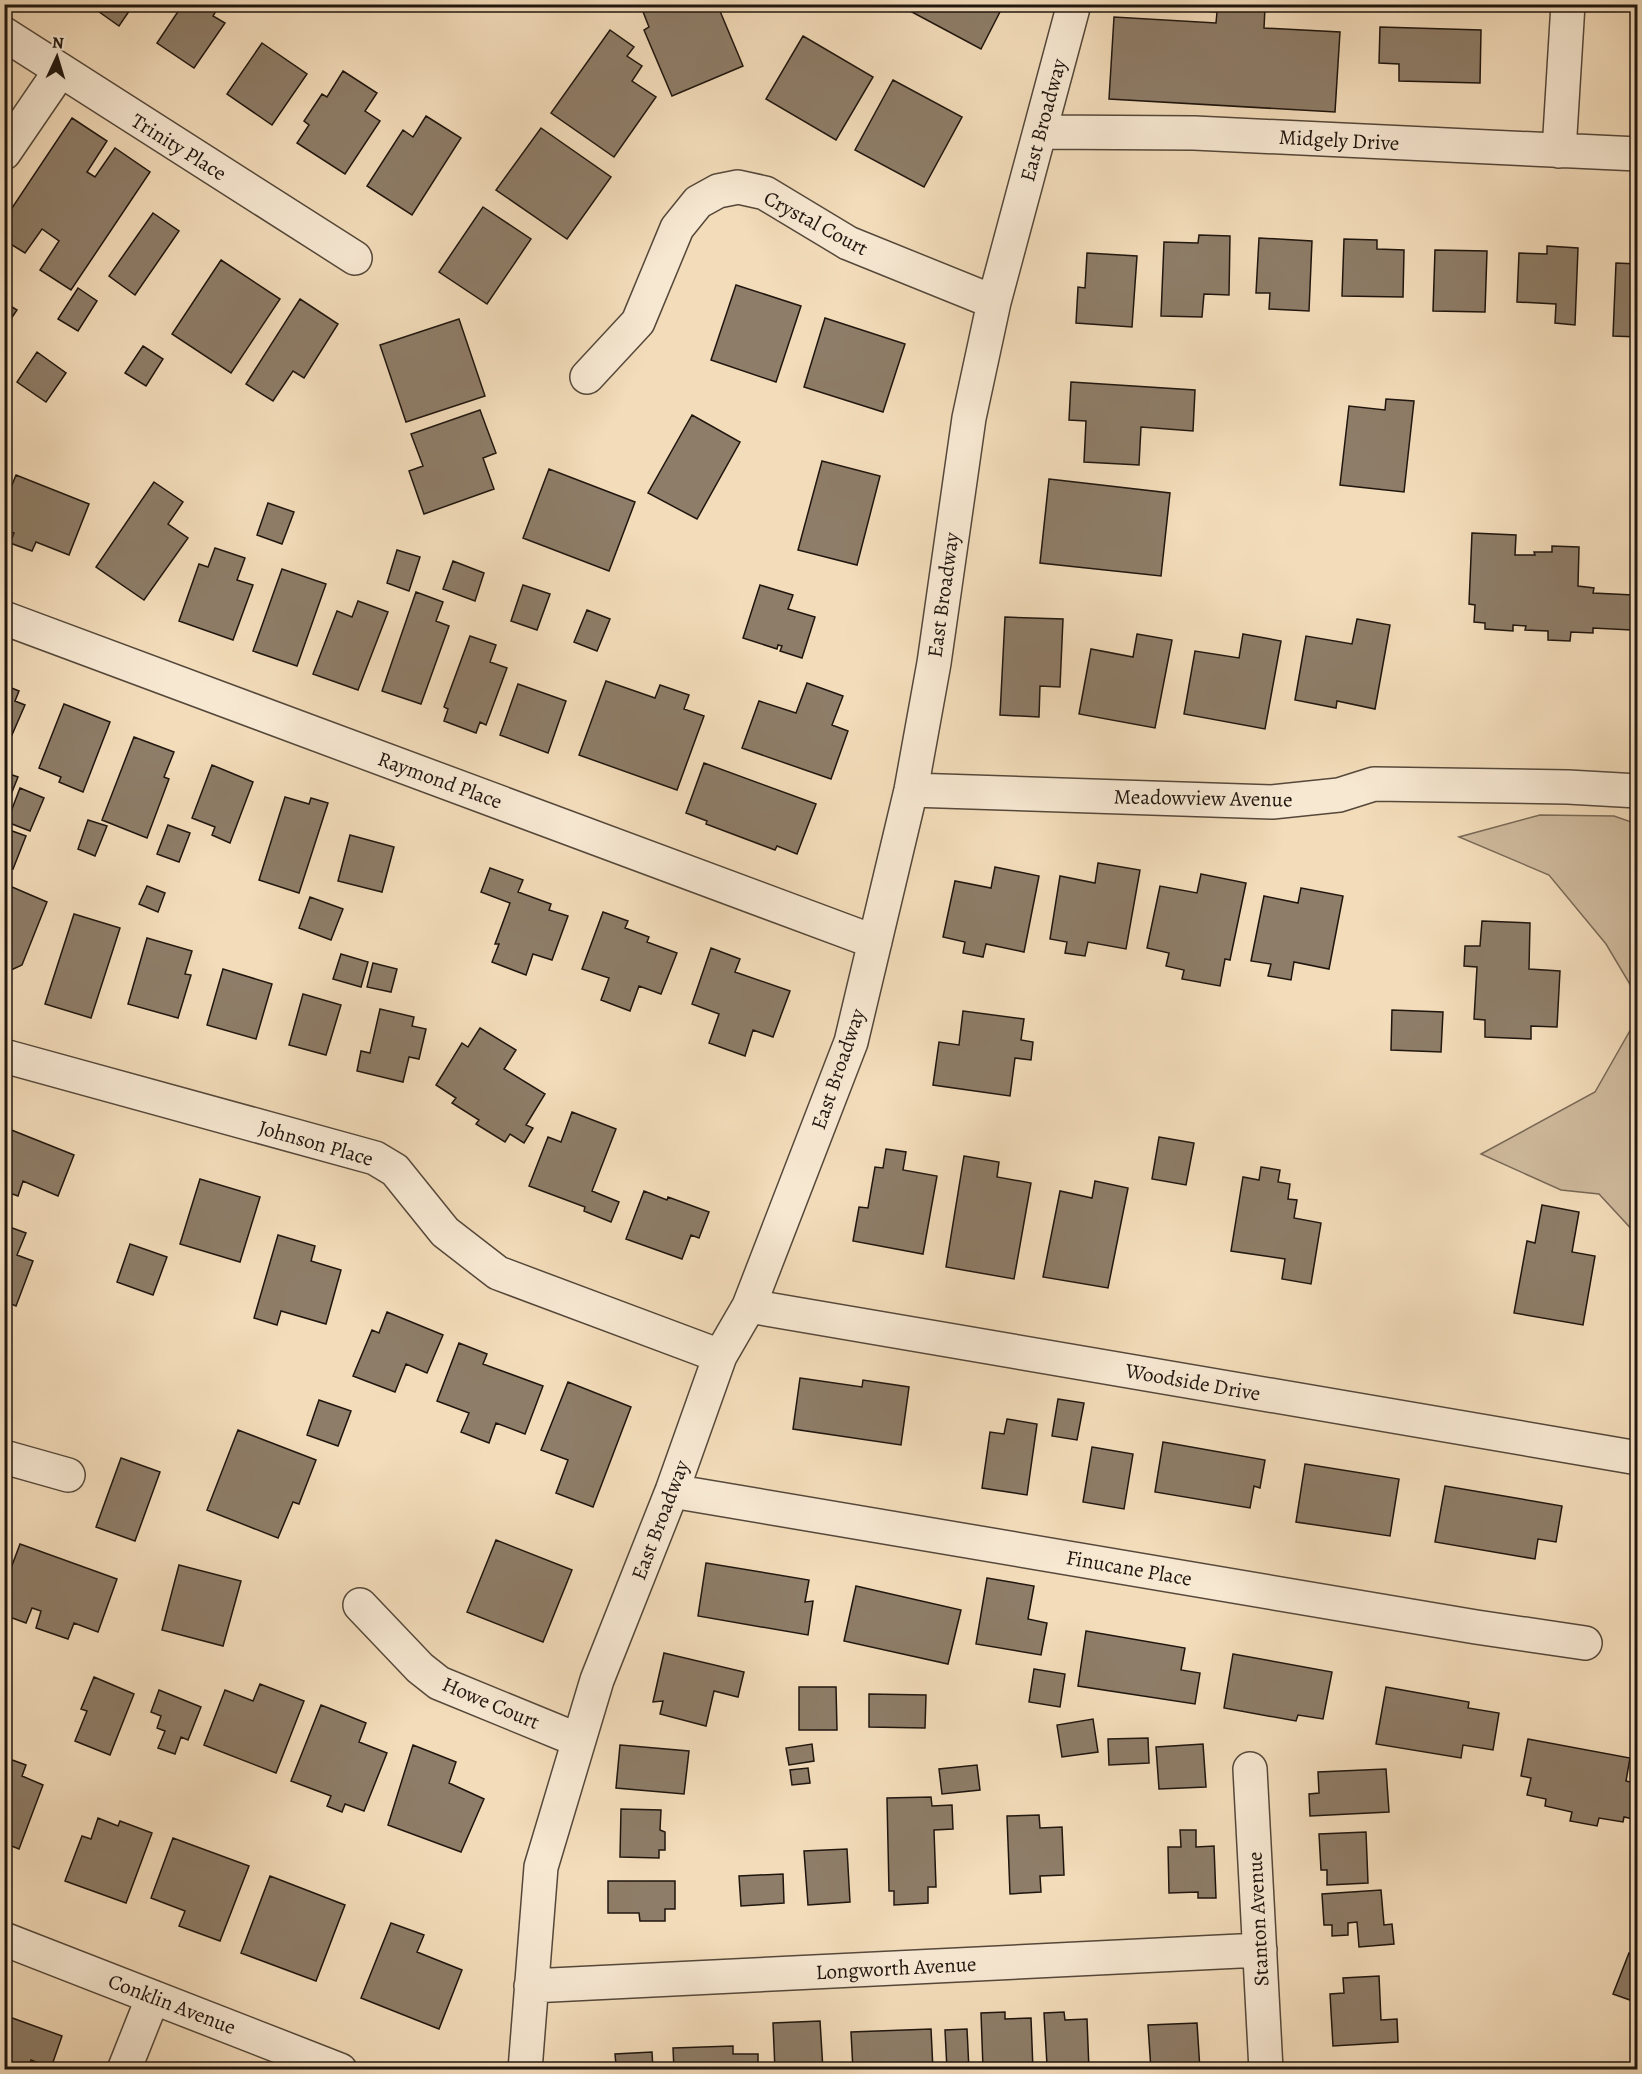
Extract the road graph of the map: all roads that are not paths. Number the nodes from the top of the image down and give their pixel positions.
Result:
1 (1074, 4) edge
2 (1568, 4) edge
3 (4, 34) edge
4 (60, 71) junction
5 (1040, 132) junction
6 (1559, 151) junction
7 (4, 153) edge
8 (1638, 154) edge
9 (355, 258) dead end
10 (994, 302) junction
11 (587, 377) dead end
12 (4, 618) edge
13 (911, 790) junction
14 (1638, 790) edge
15 (875, 942) junction
16 (4, 1056) edge
17 (749, 1306) junction
18 (720, 1356) junction
19 (4, 1457) edge
20 (1638, 1458) edge
21 (68, 1475) dead end
22 (672, 1491) junction
23 (360, 1605) dead end
24 (1586, 1643) dead end
25 (578, 1740) junction
26 (1250, 1769) dead end
27 (4, 1939) edge
28 (1260, 1950) junction
29 (531, 1986) junction
30 (153, 1997) junction
31 (124, 2070) edge
32 (340, 2070) edge
33 (525, 2070) edge
34 (1266, 2070) edge

1 - 5 street, East Broadway
2 - 6 street
3 - 4 street, Trinity Place
4 - 7 street
4 - 9 street, Trinity Place
5 - 6 street, Midgely Drive
5 - 10 street, East Broadway
6 - 8 street, Midgely Drive
10 - 11 street, Crystal Court
10 - 13 street, East Broadway
12 - 15 street, Raymond Place
13 - 14 street, Meadowview Avenue
13 - 15 street, East Broadway
15 - 17 street, East Broadway
16 - 18 street, Johnson Place
17 - 18 street, East Broadway
17 - 20 street, Woodside Drive
18 - 22 street, East Broadway
19 - 21 street
22 - 24 street, Finucane Place
22 - 25 street, East Broadway
23 - 25 street, Howe Court
25 - 29 street, East Broadway
26 - 28 street, Stanton Avenue
27 - 30 street, Conklin Avenue
28 - 29 street, Longworth Avenue
28 - 34 street, Stanton Avenue
29 - 33 street, East Broadway
30 - 31 street
30 - 32 street, Conklin Avenue

